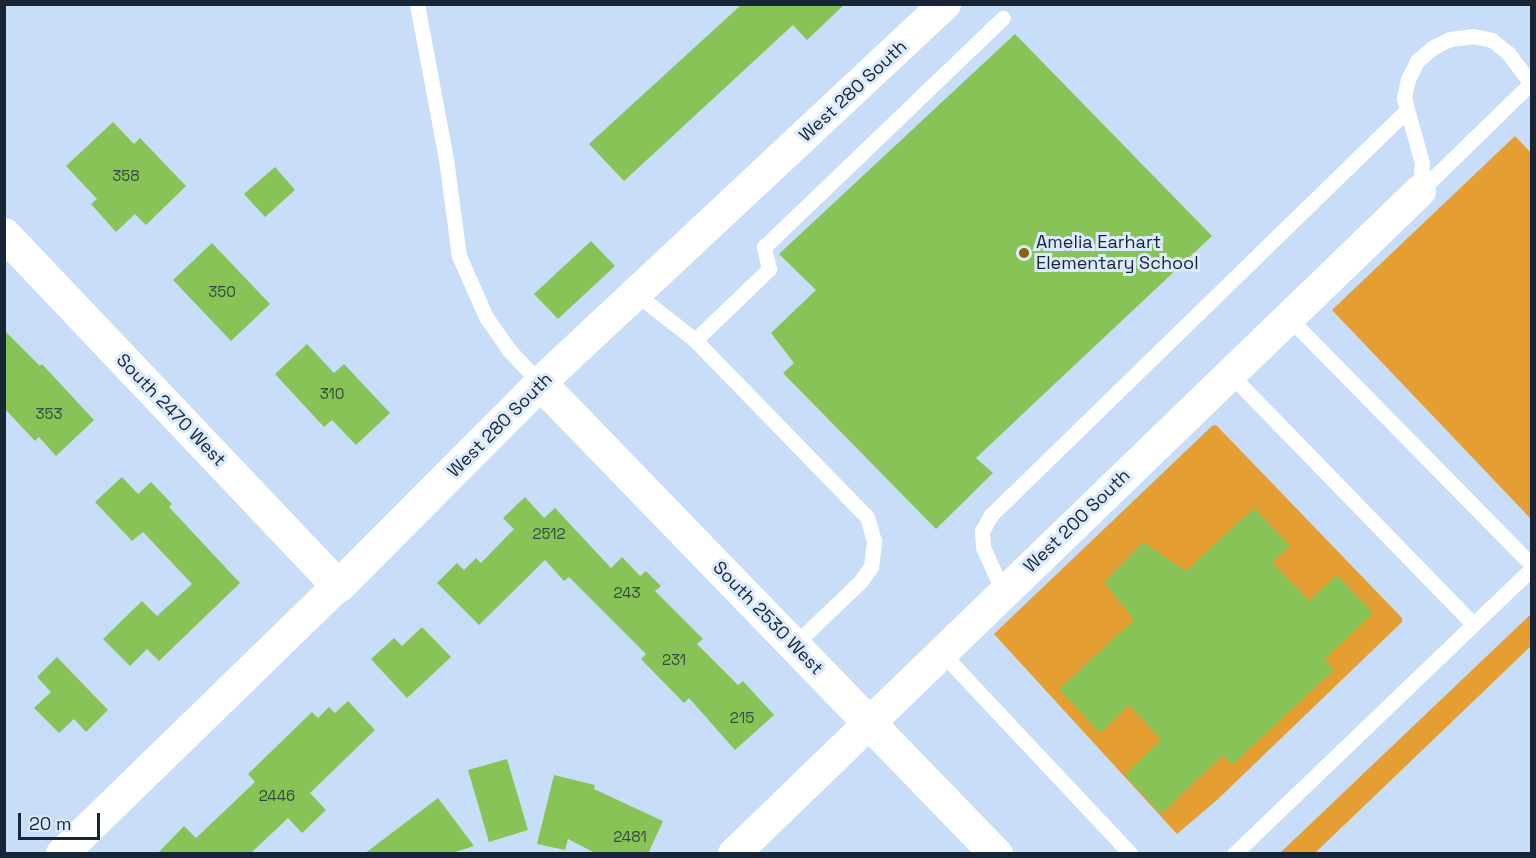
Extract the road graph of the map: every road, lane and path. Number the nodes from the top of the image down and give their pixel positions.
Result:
1 (417, 4) edge
2 (945, 4) edge
3 (1003, 18) dead end
4 (1531, 84) edge
5 (1406, 111) junction
6 (1420, 191) junction
7 (4, 234) edge
8 (636, 294) junction
9 (1289, 318) junction
10 (695, 340) junction
11 (1230, 374) junction
12 (540, 384) junction
13 (1532, 567) edge
14 (338, 586) junction
15 (1004, 592) junction
16 (1473, 624) junction
17 (794, 645) junction
18 (940, 652) junction
19 (869, 722) junction
20 (62, 854) edge
21 (734, 854) edge
22 (996, 854) edge
23 (1131, 854) edge
24 (1233, 854) edge

1 - 12 lane
2 - 8 street, West 280 South
3 - 10 lane
4 - 5 lane
4 - 6 lane
5 - 6 lane
5 - 15 lane
6 - 9 street, West 200 South
7 - 14 street, South 2470 West
8 - 10 lane
8 - 12 street, West 280 South
9 - 11 street, West 200 South
9 - 13 lane
10 - 17 lane
11 - 15 street, West 200 South
11 - 16 lane
12 - 14 street, West 280 South
12 - 17 street, South 2530 West
13 - 16 lane
14 - 20 street, West 280 South
15 - 18 street, West 200 South
16 - 24 lane
17 - 19 street, South 2530 West
18 - 19 street, West 200 South
18 - 23 lane
19 - 21 street, West 200 South
19 - 22 street, South 2530 West

